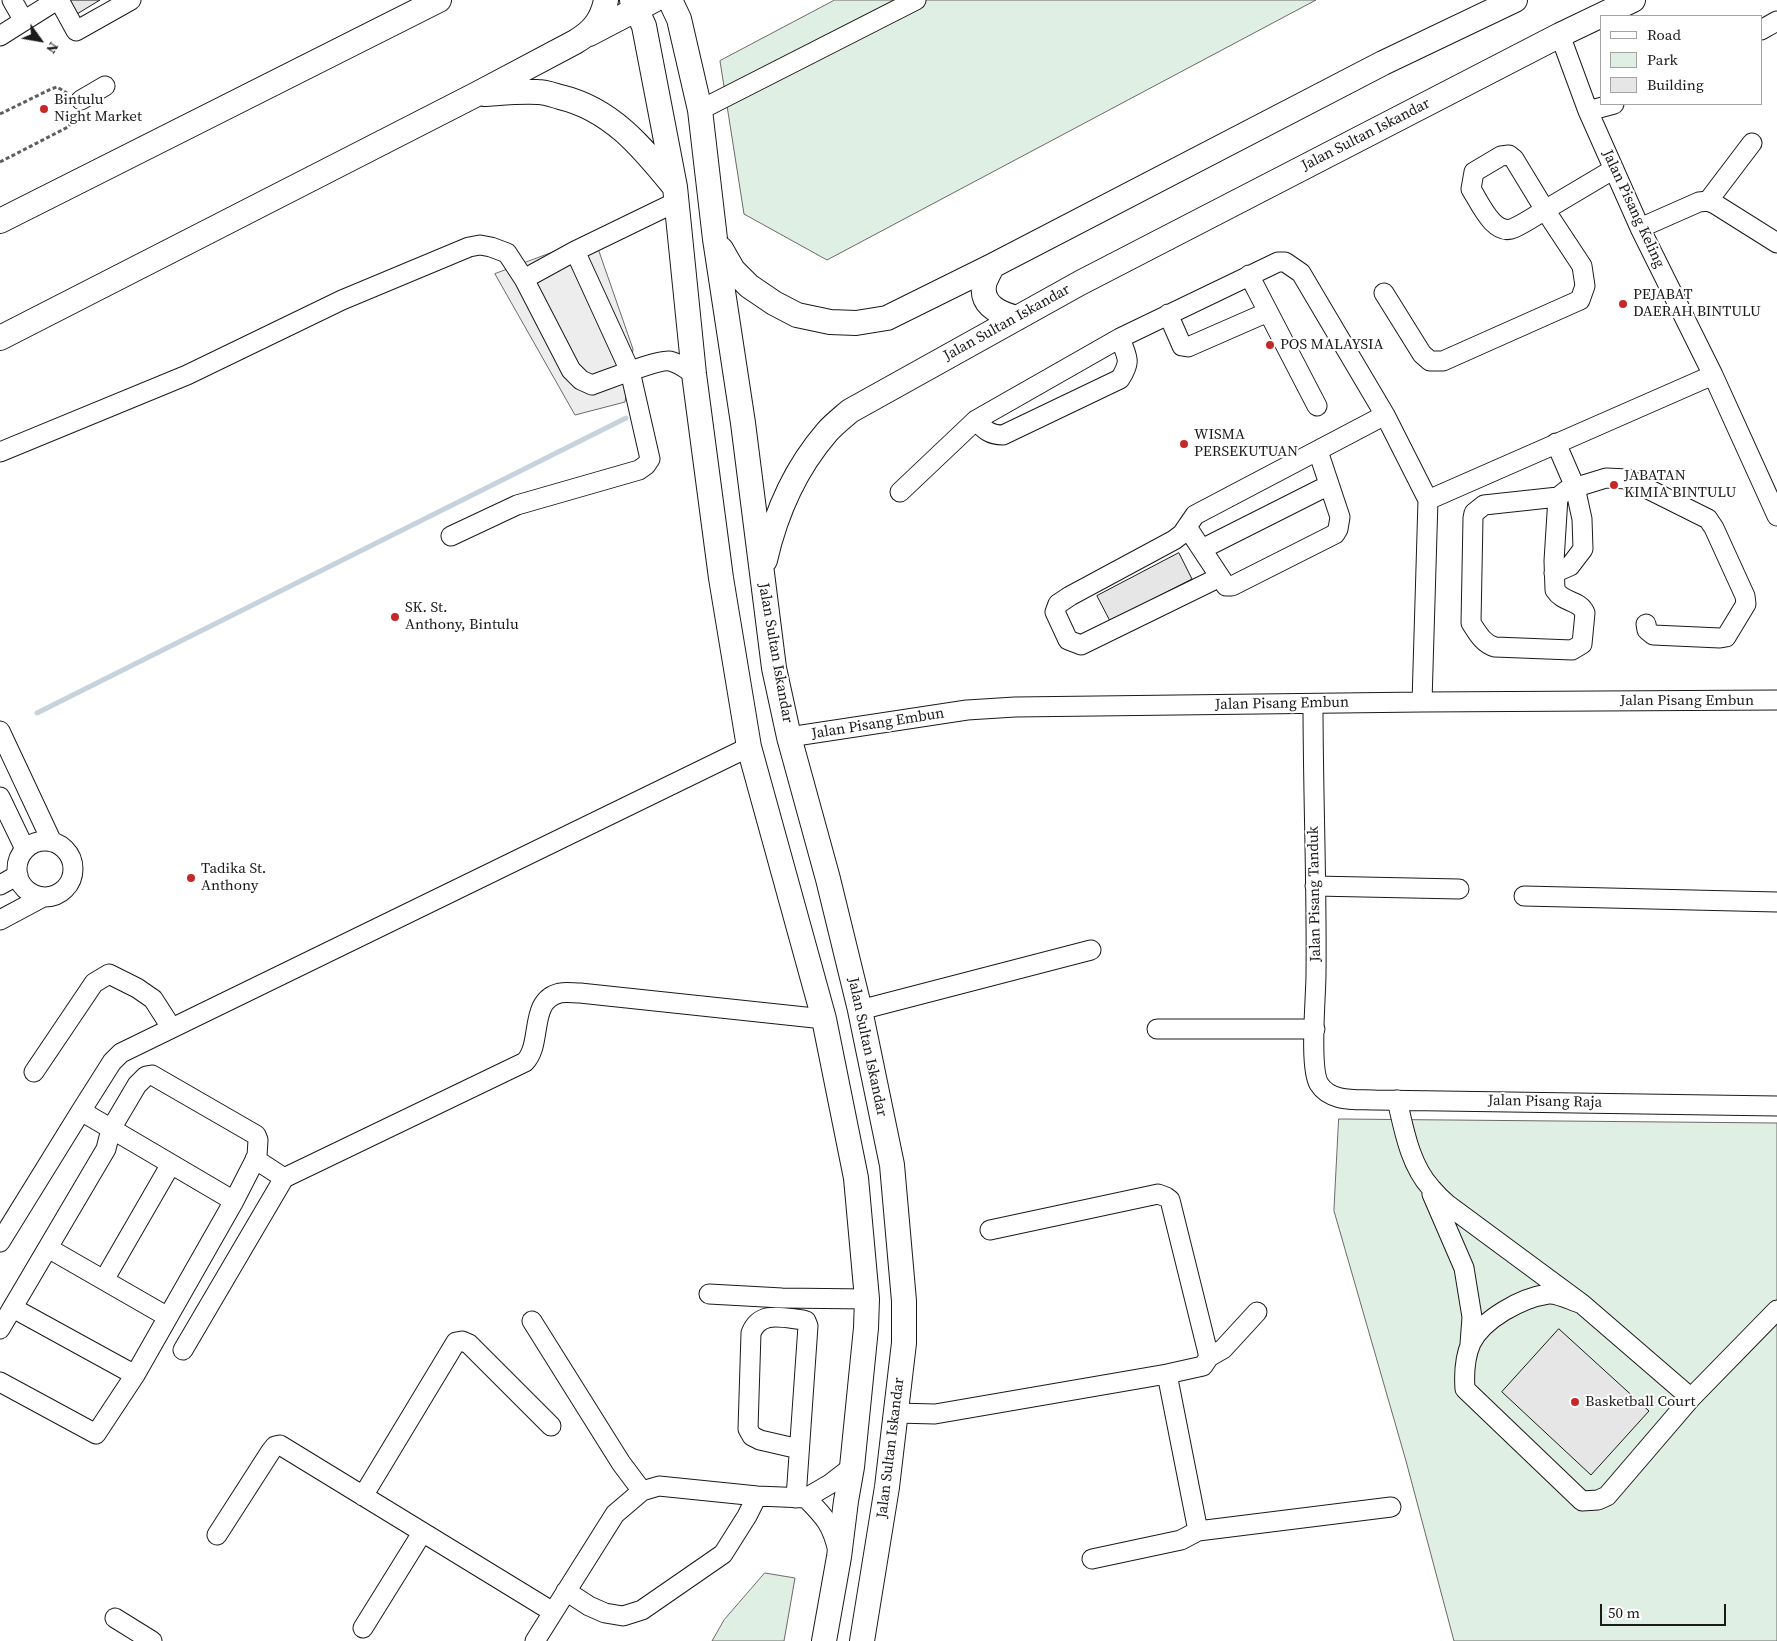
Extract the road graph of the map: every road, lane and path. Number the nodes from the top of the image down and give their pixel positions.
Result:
1 (12, 0) edge
2 (58, 0) edge
3 (130, 0) edge
4 (439, 0) edge
5 (606, 0) edge
6 (670, 0) edge
7 (916, 0) edge
8 (1515, 0) edge
9 (1633, 0) edge
10 (641, 3) edge
11 (1602, 15) edge
12 (1600, 16) edge
13 (24, 21) junction
14 (1777, 21) edge
15 (1762, 29) edge
16 (588, 34) junction
17 (1560, 35) junction
18 (0, 36) edge
19 (105, 86) dead end
20 (477, 94) junction
21 (81, 100) junction
22 (1610, 105) edge
23 (700, 110) junction
24 (1588, 111) junction
25 (0, 114) edge
26 (1752, 143) dead end
27 (0, 162) edge
28 (1614, 169) junction
29 (675, 194) junction
30 (1708, 201) junction
31 (0, 221) edge
32 (1640, 228) junction
33 (716, 239) junction
34 (1777, 243) edge
35 (575, 251) junction
36 (992, 266) junction
37 (1249, 275) junction
38 (524, 279) junction
39 (1384, 293) dead end
40 (1268, 312) junction
41 (1168, 314) junction
42 (1017, 318) junction
43 (0, 338) edge
44 (1120, 338) junction
45 (630, 371) junction
46 (694, 374) junction
47 (1713, 375) junction
48 (1317, 406) dead end
49 (1385, 416) junction
50 (976, 420) junction
51 (1556, 443) junction
52 (1318, 451) junction
53 (0, 452) edge
54 (1329, 485) junction
55 (1575, 487) junction
56 (900, 492) dead end
57 (1558, 497) junction
58 (1428, 500) junction
59 (1777, 516) edge
60 (1187, 527) junction
61 (451, 536) dead end
62 (1202, 549) junction
63 (1554, 573) junction
64 (761, 576) junction
65 (1220, 577) junction
66 (1646, 624) dead end
67 (1777, 700) edge
68 (1422, 702) junction
69 (1313, 704) junction
70 (0, 731) edge
71 (790, 737) junction
72 (749, 747) junction
73 (0, 797) edge
74 (52, 842) junction
75 (25, 849) junction
76 (18, 875) junction
77 (0, 885) edge
78 (1315, 886) junction
79 (1459, 889) dead end
80 (1524, 896) dead end
81 (43, 897) junction
82 (1777, 902) edge
83 (0, 920) edge
84 (1091, 950) dead end
85 (860, 1010) junction
86 (824, 1020) junction
87 (171, 1028) junction
88 (1158, 1029) dead end
89 (1315, 1029) junction
90 (34, 1072) dead end
91 (1319, 1084) joint
92 (1397, 1100) junction
93 (1777, 1106) edge
94 (81, 1111) junction
95 (111, 1129) junction
96 (255, 1159) junction
97 (171, 1164) junction
98 (284, 1178) junction
99 (1429, 1187) junction
100 (234, 1202) junction
101 (990, 1230) dead end
102 (0, 1242) edge
103 (48, 1248) junction
104 (104, 1280) junction
105 (710, 1294) dead end
106 (831, 1299) junction
107 (867, 1299) junction
108 (1582, 1304) junction
109 (13, 1308) junction
110 (1777, 1310) edge
111 (1257, 1312) dead end
112 (168, 1317) junction
113 (532, 1321) dead end
114 (806, 1321) junction
115 (0, 1329) edge
116 (1470, 1345) junction
117 (182, 1350) dead end
118 (1208, 1357) junction
119 (1167, 1374) junction
120 (135, 1375) junction
121 (0, 1382) edge
122 (1691, 1398) junction
123 (896, 1413) junction
124 (551, 1426) dead end
125 (799, 1449) junction
126 (852, 1467) junction
127 (642, 1491) junction
128 (362, 1496) junction
129 (757, 1496) junction
130 (801, 1498) junction
131 (1391, 1507) dead end
132 (1198, 1531) junction
133 (422, 1532) junction
134 (217, 1535) dead end
135 (840, 1557) junction
136 (1092, 1559) dead end
137 (566, 1591) junction
138 (553, 1612) junction
139 (114, 1618) dead end
140 (363, 1628) dead end
141 (152, 1641) edge
142 (535, 1641) edge
143 (824, 1641) edge
144 (862, 1641) edge

1 - 13 street
2 - 3 street
2 - 13 street
4 - 31 main road
5 - 16 main road
6 - 23 main road
7 - 23 street
8 - 36 main road
9 - 11 main road, Jalan Sultan Iskandar
10 - 16 main road
10 - 29 main road
12 - 17 main road, Jalan Sultan Iskandar
13 - 18 street
14 - 15 street
16 - 20 main road
17 - 24 street, Jalan Pisang Keling
17 - 42 main road, Jalan Sultan Iskandar
19 - 21 street
20 - 29 main road
20 - 43 main road
21 - 25 path
21 - 27 path
22 - 24 street
23 - 33 main road
24 - 28 street, Jalan Pisang Keling
26 - 30 street
28 - 32 street, Jalan Pisang Keling
28 - 39 street
29 - 35 street
29 - 46 main road
30 - 32 street
30 - 34 street
32 - 47 street, Jalan Pisang Keling
33 - 36 main road
33 - 64 main road
35 - 38 street
35 - 45 street
36 - 42 main road
37 - 40 street
37 - 41 street
37 - 49 street
38 - 45 street
38 - 53 street
40 - 41 street
40 - 48 street
41 - 44 street
42 - 64 main road, Jalan Sultan Iskandar
44 - 50 street
44 - 50 street
45 - 46 street
45 - 61 street
46 - 72 main road
47 - 51 street
47 - 59 street, Jalan Pisang Keling
49 - 52 street
49 - 58 street
50 - 56 street
51 - 55 street
51 - 58 street
52 - 54 street
52 - 60 street
54 - 62 street
54 - 65 street
55 - 57 street
55 - 63 street
55 - 66 street
57 - 63 street
57 - 63 street
58 - 68 street
60 - 62 street
60 - 65 street
62 - 65 street
64 - 71 main road, Jalan Sultan Iskandar
67 - 68 street, Jalan Pisang Embun
68 - 69 street, Jalan Pisang Embun
69 - 71 street, Jalan Pisang Embun
69 - 78 street, Jalan Pisang Tanduk
70 - 74 street
71 - 85 main road, Jalan Sultan Iskandar
72 - 86 main road
72 - 87 street
73 - 75 street
74 - 75 street
74 - 81 street
75 - 76 street
76 - 77 street
76 - 81 street
78 - 79 street
78 - 89 street, Jalan Pisang Tanduk
80 - 82 street
81 - 83 street
84 - 85 street
85 - 123 main road, Jalan Sultan Iskandar
86 - 98 street
86 - 107 main road
87 - 90 street
87 - 94 street
88 - 89 street
89 - 91 street, Jalan Pisang Tanduk
91 - 92 street, Jalan Pisang Raja
92 - 93 street, Jalan Pisang Raja
92 - 99 street
94 - 95 street
94 - 102 street
95 - 96 street
95 - 97 street
95 - 103 street
96 - 98 street
96 - 100 street
97 - 100 street
97 - 104 street
98 - 117 street
99 - 108 street
99 - 116 street
100 - 112 street
101 - 118 street
103 - 104 street
103 - 109 street
104 - 112 street
105 - 106 street
106 - 107 street
106 - 114 street
107 - 126 main road
108 - 116 street
108 - 122 street
109 - 115 street
109 - 120 street
110 - 122 street
111 - 118 street
112 - 120 street
113 - 127 street
114 - 125 street
114 - 125 street
116 - 122 street
118 - 119 street
119 - 123 street
119 - 132 street
120 - 121 street
123 - 144 main road, Jalan Sultan Iskandar
124 - 128 street
125 - 130 street
126 - 130 street
126 - 135 main road
127 - 129 street
127 - 137 street
128 - 133 street
128 - 134 street
129 - 130 street
129 - 137 street
130 - 135 street
131 - 132 street
132 - 136 street
133 - 138 street
133 - 140 street
135 - 143 main road
137 - 138 street
138 - 142 street
139 - 141 street

